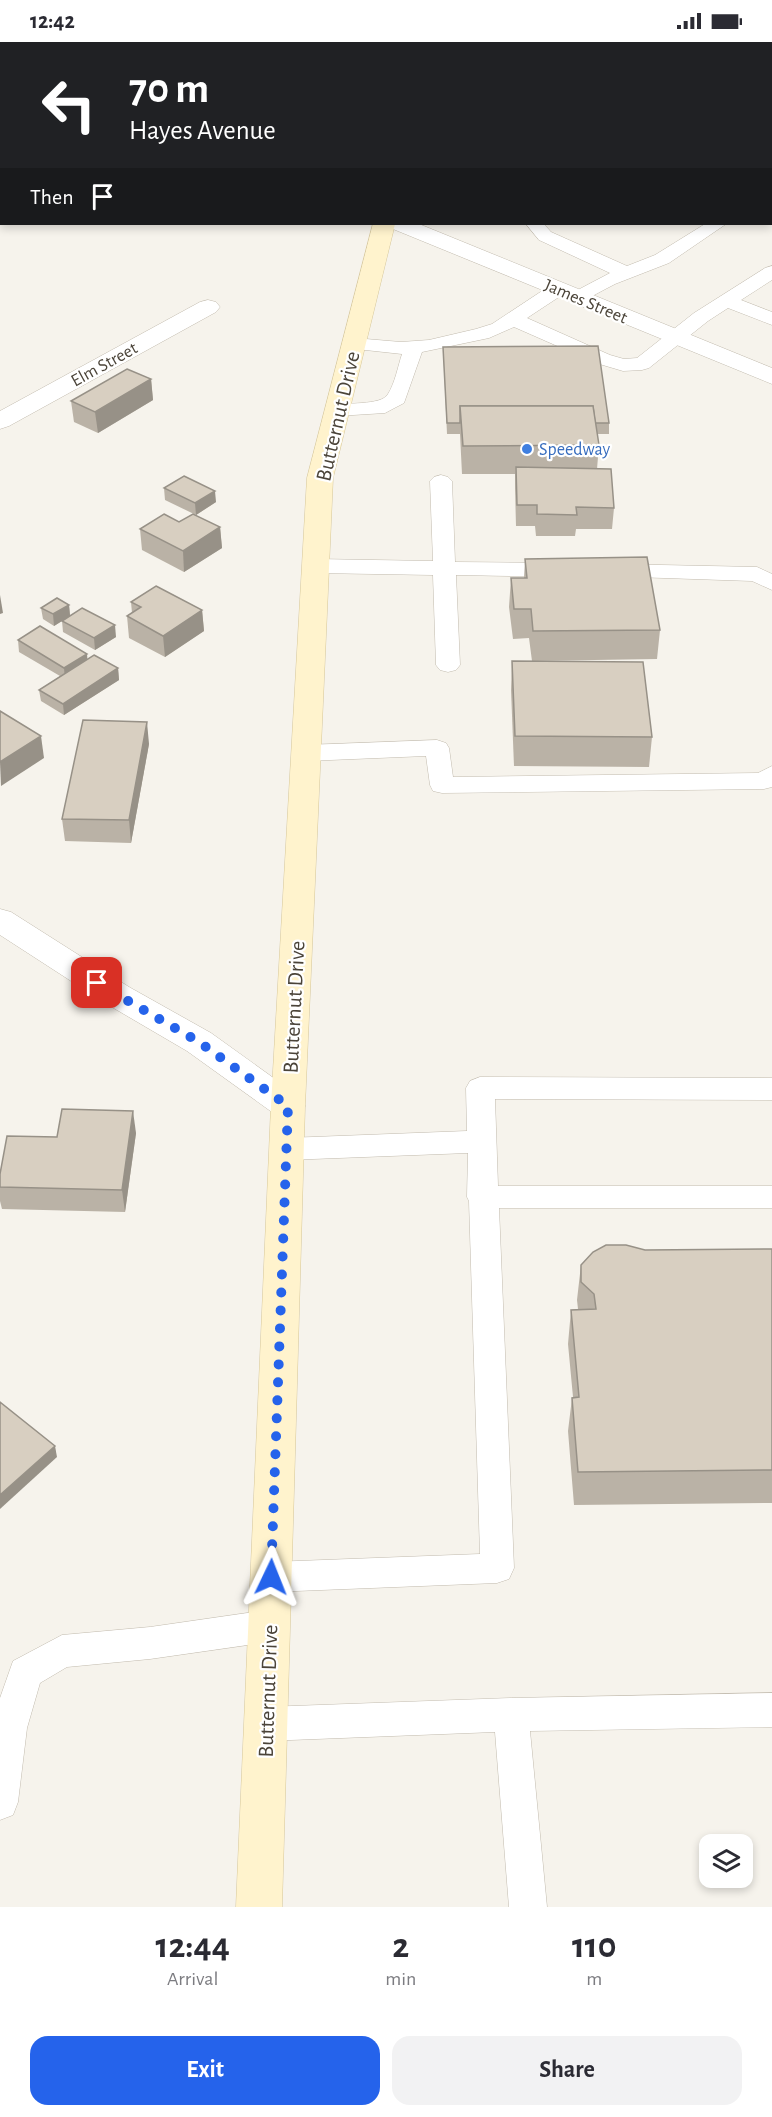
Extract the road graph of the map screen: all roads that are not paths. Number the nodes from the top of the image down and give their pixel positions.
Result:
1 (384, 225) edge
2 (403, 225) edge
3 (536, 225) edge
4 (715, 225) edge
5 (772, 272) edge
6 (626, 273) junction
7 (568, 293) junction
8 (727, 301) junction
9 (208, 307) dead end
10 (513, 319) junction
11 (772, 319) edge
12 (675, 337) junction
13 (354, 344) junction
14 (414, 347) junction
15 (772, 377) edge
16 (337, 410) junction
17 (0, 421) edge
18 (441, 481) dead end
19 (315, 566) junction
20 (444, 568) junction
21 (772, 583) edge
22 (448, 666) dead end
23 (306, 753) junction
24 (772, 774) edge
25 (0, 920) edge
26 (772, 1089) edge
27 (288, 1106) junction
28 (482, 1140) junction
29 (287, 1149) junction
30 (482, 1197) junction
31 (772, 1197) edge
32 (271, 1577) junction
33 (269, 1626) junction
34 (772, 1710) edge
35 (511, 1715) junction
36 (266, 1724) junction
37 (4, 1725) edge
38 (0, 1802) edge
39 (259, 1907) edge
40 (528, 1907) edge

1 - 13 main road, Butternut Drive
2 - 7 street, James Street
3 - 6 lane
4 - 6 lane
5 - 8 lane
6 - 7 lane
7 - 10 lane
7 - 12 street, James Street
8 - 11 lane
8 - 12 lane
9 - 17 street, Elm Street
10 - 12 lane
10 - 14 lane
12 - 15 street, James Street
13 - 14 lane
13 - 16 main road, Butternut Drive
14 - 16 lane
16 - 19 main road, Butternut Drive
18 - 20 lane
19 - 20 lane
19 - 23 main road, Butternut Drive
20 - 21 lane
20 - 22 lane
23 - 24 lane
23 - 27 main road, Butternut Drive
25 - 27 street
26 - 28 lane
27 - 29 main road, Butternut Drive
28 - 29 lane
28 - 30 lane
29 - 32 main road, Butternut Drive
30 - 31 lane
30 - 32 lane
32 - 33 main road, Butternut Drive
33 - 36 main road, Butternut Drive
33 - 37 lane
34 - 35 lane
35 - 36 lane
35 - 40 lane
36 - 39 main road, Butternut Drive
37 - 38 lane

